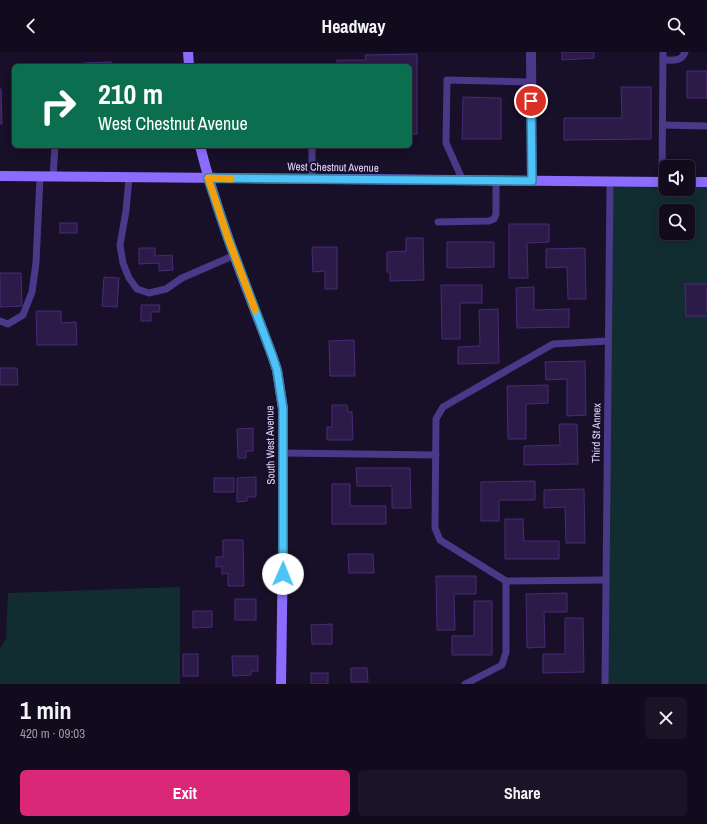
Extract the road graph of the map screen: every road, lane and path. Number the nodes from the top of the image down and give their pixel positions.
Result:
1 (188, 52) edge
2 (531, 52) edge
3 (663, 52) edge
4 (685, 52) edge
5 (663, 60) junction
6 (189, 64) edge
7 (531, 82) junction
8 (663, 125) junction
9 (707, 126) edge
10 (55, 148) edge
11 (200, 148) edge
12 (312, 148) edge
13 (664, 160) edge
14 (0, 176) edge
15 (40, 177) junction
16 (53, 177) junction
17 (129, 178) junction
18 (208, 178) junction
19 (312, 179) junction
20 (463, 180) junction
21 (496, 181) junction
22 (532, 181) junction
23 (610, 182) junction
24 (659, 182) edge
25 (695, 182) edge
26 (707, 182) edge
27 (438, 222) dead end
28 (235, 255) junction
29 (0, 321) edge
30 (608, 341) junction
31 (283, 454) junction
32 (436, 454) junction
33 (606, 580) junction
34 (506, 581) junction
35 (281, 684) edge
36 (464, 684) edge
37 (605, 684) edge

1 - 6 street
2 - 7 street
3 - 5 lane
4 - 5 lane
5 - 8 lane
7 - 20 lane
7 - 22 street
8 - 9 lane
8 - 13 lane
10 - 16 lane
11 - 18 street, South West Avenue
12 - 19 lane
14 - 15 street, West Chestnut Avenue
15 - 16 street, West Chestnut Avenue
15 - 29 lane
16 - 17 street, West Chestnut Avenue
17 - 18 street, West Chestnut Avenue
17 - 28 lane
18 - 19 street, West Chestnut Avenue
18 - 28 street, South West Avenue
19 - 20 street, West Chestnut Avenue
20 - 21 street, West Chestnut Avenue
21 - 22 street, West Chestnut Avenue
21 - 27 lane
22 - 23 street, West Chestnut Avenue
23 - 24 street, West Chestnut Avenue
23 - 30 lane, Third St Annex
25 - 26 street
28 - 31 street, South West Avenue
30 - 32 lane
30 - 33 lane, Third St Annex
31 - 32 lane
31 - 35 street, South West Avenue
32 - 34 lane
33 - 34 lane
33 - 37 lane, Third St Annex
34 - 36 lane

